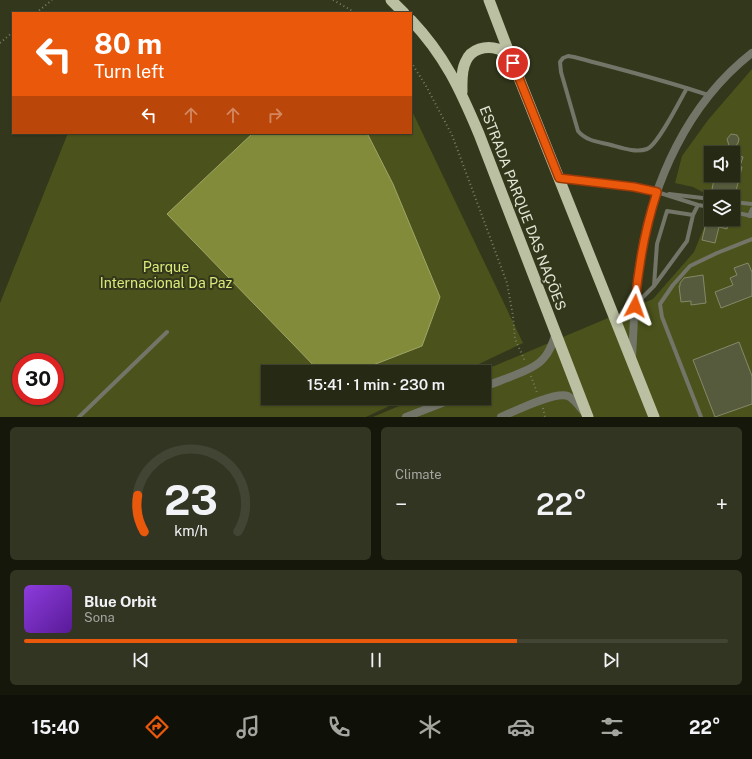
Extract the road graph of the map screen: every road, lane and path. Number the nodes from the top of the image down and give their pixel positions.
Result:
1 (52, 0) edge
2 (333, 0) edge
3 (392, 0) edge
4 (489, 0) edge
5 (37, 12) edge
6 (354, 12) edge
7 (403, 12) edge
8 (412, 21) edge
9 (12, 33) edge
10 (0, 43) edge
11 (752, 52) edge
12 (513, 63) junction
13 (412, 64) edge
14 (687, 88) junction
15 (462, 92) junction
16 (708, 95) junction
17 (559, 178) junction
18 (657, 192) junction
19 (704, 198) edge
20 (740, 203) edge
21 (752, 204) edge
22 (698, 205) junction
23 (704, 206) edge
24 (752, 208) edge
25 (693, 214) junction
26 (740, 214) edge
27 (751, 216) edge
28 (752, 239) edge
29 (654, 286) junction
30 (635, 306) junction
31 (168, 332) dead end
32 (556, 333) junction
33 (632, 360) junction
34 (529, 369) junction
35 (491, 384) edge
36 (540, 401) junction
37 (442, 405) edge
38 (427, 413) edge
39 (588, 416) edge
40 (79, 417) edge
41 (406, 417) edge
42 (500, 417) edge
43 (545, 417) edge
44 (654, 417) edge
45 (702, 417) edge

1 - 5 path
2 - 6 path
3 - 7 highway
4 - 12 highway
8 - 15 highway, ESTRADA PARQUE DAS NAÇÕES
9 - 10 path
11 - 16 street
12 - 15 highway
12 - 17 highway
13 - 34 path
14 - 14 lane
14 - 16 lane
15 - 32 highway, ESTRADA PARQUE DAS NAÇÕES
16 - 18 street
17 - 18 street
17 - 33 highway
18 - 19 lane
18 - 22 lane
18 - 30 street
20 - 21 lane
22 - 23 lane
22 - 25 lane
24 - 27 lane
25 - 29 lane
25 - 29 lane
26 - 27 lane
28 - 45 lane
29 - 30 lane
30 - 33 street
31 - 40 lane
32 - 34 street
32 - 39 highway, ESTRADA PARQUE DAS NAÇÕES
33 - 44 highway
34 - 35 street
34 - 36 path
36 - 39 street
36 - 42 street
36 - 43 path
37 - 38 street
38 - 41 street

